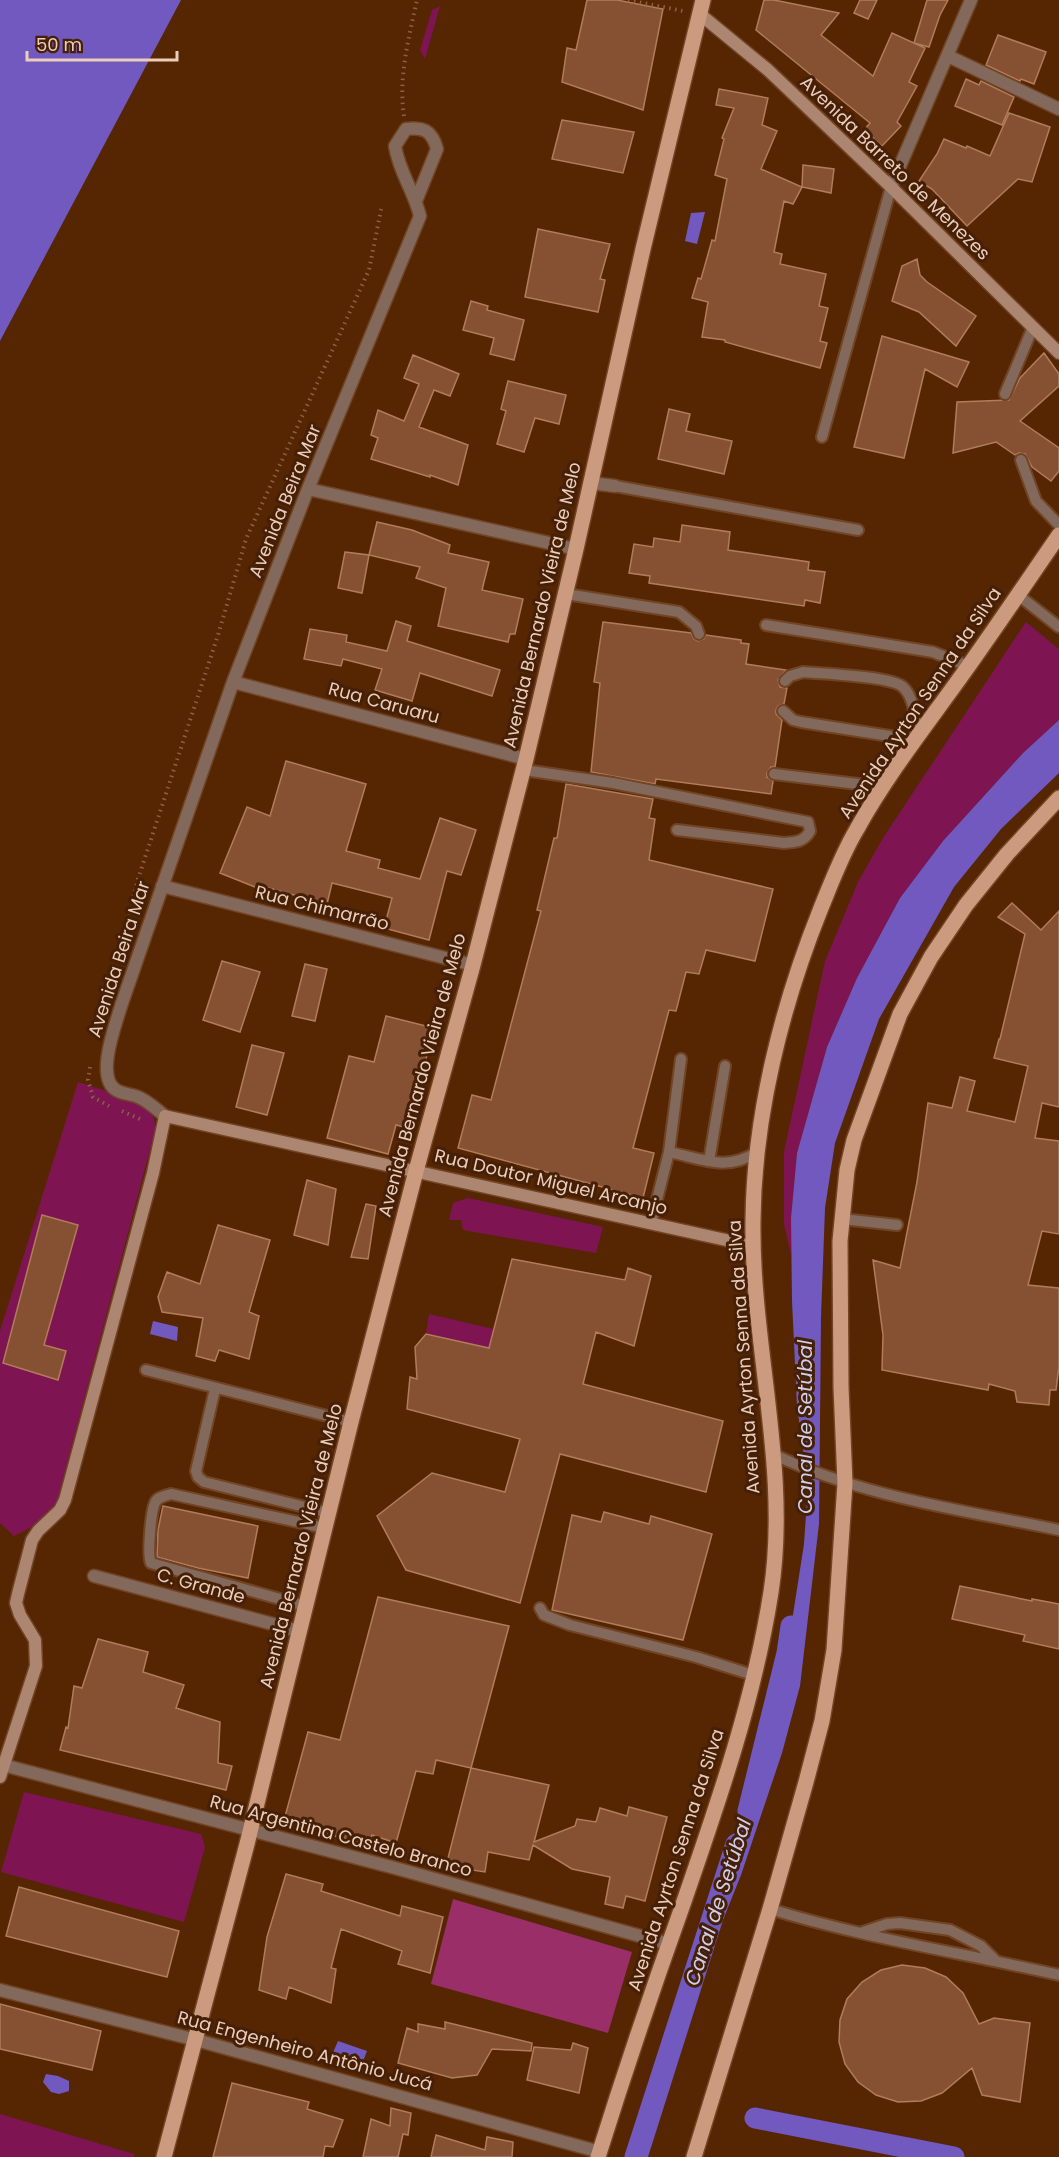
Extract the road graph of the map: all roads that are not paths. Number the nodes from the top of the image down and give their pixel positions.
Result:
1 (971, 0) edge
2 (702, 7) edge
3 (948, 56) junction
4 (1059, 109) edge
5 (891, 187) junction
6 (416, 201) junction
7 (1033, 327) junction
8 (1059, 353) edge
9 (1005, 394) dead end
10 (822, 437) dead end
11 (1021, 460) dead end
12 (591, 483) junction
13 (615, 486) joint
14 (308, 489) junction
15 (1059, 525) edge
16 (858, 530) dead end
17 (1059, 535) edge
18 (576, 549) junction
19 (566, 594) junction
20 (1018, 595) junction
21 (766, 625) dead end
22 (1059, 627) edge
23 (699, 634) dead end
24 (968, 666) junction
25 (785, 681) dead end
26 (233, 682) junction
27 (783, 711) dead end
28 (917, 738) junction
29 (525, 764) junction
30 (774, 774) dead end
31 (883, 787) junction
32 (1059, 798) edge
33 (677, 830) dead end
34 (162, 886) junction
35 (473, 965) junction
36 (681, 1059) dead end
37 (725, 1066) dead end
38 (165, 1116) junction
39 (669, 1152) junction
40 (758, 1152) junction
41 (709, 1161) junction
42 (416, 1171) junction
43 (842, 1219) junction
44 (651, 1223) junction
45 (897, 1225) dead end
46 (753, 1245) junction
47 (146, 1370) dead end
48 (215, 1389) junction
49 (351, 1422) junction
50 (773, 1454) junction
51 (845, 1483) junction
52 (327, 1521) junction
53 (1059, 1530) edge
54 (94, 1576) dead end
55 (305, 1606) junction
56 (540, 1608) dead end
57 (299, 1631) junction
58 (753, 1675) junction
59 (2, 1771) edge
60 (250, 1830) junction
61 (770, 1909) junction
62 (863, 1932) junction
63 (669, 1944) junction
64 (996, 1961) junction
65 (1059, 1975) edge
66 (0, 1990) edge
67 (196, 2040) junction
68 (599, 2155) edge
69 (164, 2157) edge
70 (694, 2157) edge

1 - 3 street
2 - 5 main road, Avenida Barreto de Menezes
2 - 12 main road, Avenida Bernardo Vieira de Melo
3 - 4 street
3 - 5 street
5 - 7 main road, Avenida Barreto de Menezes
5 - 10 lane
6 - 6 street, Avenida Beira Mar
6 - 14 street, Avenida Beira Mar
7 - 8 main road, Avenida Barreto de Menezes
7 - 9 lane
11 - 15 lane
12 - 13 street
12 - 18 main road, Avenida Bernardo Vieira de Melo
13 - 16 lane
14 - 18 street
14 - 26 street, Avenida Beira Mar
17 - 20 main road, Avenida Ayrton Senna da Silva
18 - 19 main road, Avenida Bernardo Vieira de Melo
19 - 23 lane
19 - 29 main road, Avenida Bernardo Vieira de Melo
20 - 22 lane
20 - 24 main road, Avenida Ayrton Senna da Silva
21 - 24 lane
24 - 28 main road, Avenida Ayrton Senna da Silva
25 - 28 lane
26 - 29 street, Rua Caruaru
26 - 34 street, Avenida Beira Mar
27 - 28 lane
28 - 31 main road, Avenida Ayrton Senna da Silva
29 - 33 lane
29 - 35 main road, Avenida Bernardo Vieira de Melo
30 - 31 lane
31 - 40 main road, Avenida Ayrton Senna da Silva
32 - 43 main road
34 - 35 street, Rua Chimarrão
34 - 38 street, Avenida Beira Mar
35 - 42 main road, Avenida Bernardo Vieira de Melo
36 - 39 lane
37 - 41 lane
38 - 42 main road, Rua Doutor Miguel Arcanjo
38 - 59 main road
39 - 41 lane
39 - 44 lane
40 - 41 lane
40 - 46 main road, Avenida Ayrton Senna da Silva
42 - 44 main road, Rua Doutor Miguel Arcanjo
42 - 49 main road, Avenida Bernardo Vieira de Melo
43 - 45 lane
43 - 51 main road
44 - 46 main road, Rua Doutor Miguel Arcanjo
46 - 50 main road, Avenida Ayrton Senna da Silva
47 - 48 lane
48 - 49 lane
48 - 52 lane
49 - 52 main road, Avenida Bernardo Vieira de Melo
50 - 51 lane
50 - 58 main road, Avenida Ayrton Senna da Silva
51 - 53 lane
51 - 61 main road
52 - 55 main road, Avenida Bernardo Vieira de Melo
52 - 55 lane
54 - 57 street, C. Grande
55 - 57 main road, Avenida Bernardo Vieira de Melo
56 - 58 lane
57 - 60 main road, Avenida Bernardo Vieira de Melo
58 - 63 main road, Avenida Ayrton Senna da Silva
59 - 60 street, Rua Argentina Castelo Branco
60 - 63 street, Rua Argentina Castelo Branco
60 - 67 main road, Avenida Bernardo Vieira de Melo
61 - 62 lane
61 - 70 main road
62 - 64 lane
62 - 64 lane
63 - 68 main road, Avenida Ayrton Senna da Silva
64 - 65 lane
66 - 67 street, Rua Engenheiro Antônio Jucá
67 - 68 street, Rua Engenheiro Antônio Jucá
67 - 69 main road, Avenida Bernardo Vieira de Melo

